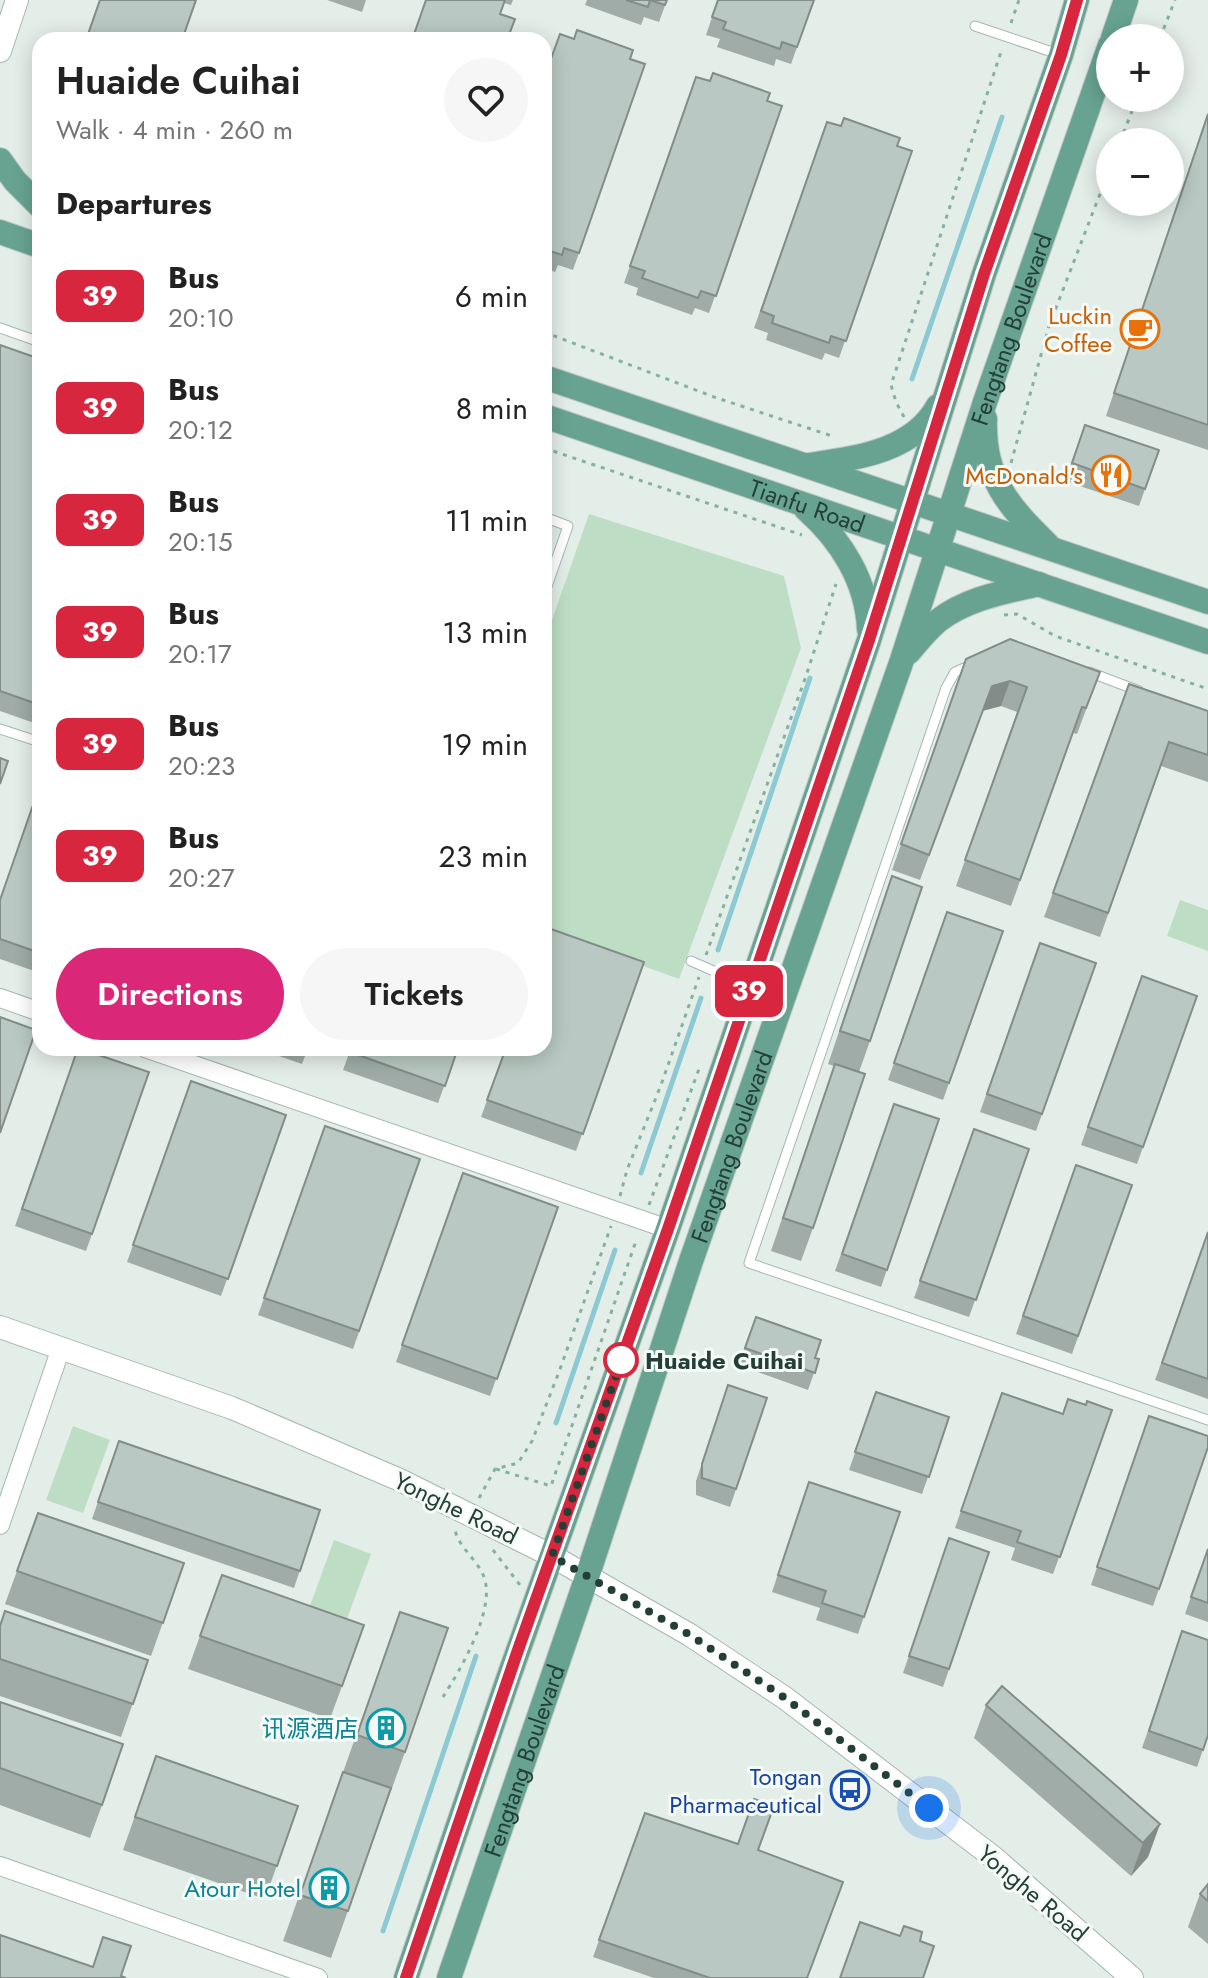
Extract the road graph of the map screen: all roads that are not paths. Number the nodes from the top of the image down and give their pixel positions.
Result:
1 (17, 0) edge
2 (1077, 0) edge
3 (1126, 0) edge
4 (1118, 24) edge
5 (975, 26) dead end
6 (0, 51) edge
7 (1061, 55) junction
8 (1096, 85) edge
9 (0, 160) edge
10 (0, 193) edge
11 (32, 198) edge
12 (32, 203) edge
13 (0, 328) edge
14 (32, 339) edge
15 (952, 379) junction
16 (552, 380) edge
17 (985, 402) junction
18 (552, 419) edge
19 (807, 466) junction
20 (798, 502) junction
21 (913, 502) junction
22 (949, 514) junction
23 (552, 520) edge
24 (901, 537) junction
25 (937, 549) junction
26 (1053, 549) junction
27 (552, 572) edge
28 (1039, 584) junction
29 (1208, 602) edge
30 (869, 640) junction
31 (1208, 642) edge
32 (902, 660) junction
33 (978, 662) edge
34 (1084, 670) edge
35 (1153, 697) edge
36 (0, 729) edge
37 (32, 739) edge
38 (691, 961) dead end
39 (751, 987) junction
40 (0, 998) edge
41 (32, 1009) edge
42 (168, 1056) edge
43 (668, 1229) junction
44 (0, 1327) edge
45 (61, 1348) junction
46 (1208, 1420) edge
47 (0, 1525) edge
48 (552, 1556) junction
49 (587, 1577) junction
50 (0, 1866) edge
51 (318, 1978) edge
52 (406, 1978) edge
53 (449, 1978) edge
54 (1132, 1978) edge

1 - 6 street
2 - 7 main road, Fengtang Boulevard
3 - 4 main road
5 - 7 lane
7 - 15 main road, Fengtang Boulevard
8 - 17 main road, Fengtang Boulevard
9 - 11 main road
10 - 12 main road
13 - 14 lane
15 - 19 main road
15 - 21 main road, Fengtang Boulevard
16 - 19 main road, Tianfu Road
17 - 22 main road, Fengtang Boulevard
17 - 26 main road
18 - 20 main road, Tianfu Road
19 - 21 main road, Tianfu Road
20 - 24 main road, Tianfu Road
20 - 30 main road
21 - 22 main road, Tianfu Road
21 - 24 main road, Fengtang Boulevard
22 - 25 main road, Fengtang Boulevard
22 - 26 main road, Tianfu Road
23 - 27 lane
24 - 25 main road, Tianfu Road
24 - 30 main road, Fengtang Boulevard
25 - 28 main road, Tianfu Road
25 - 32 main road, Fengtang Boulevard
26 - 29 main road, Tianfu Road
28 - 31 main road, Tianfu Road
28 - 32 main road
30 - 39 main road, Fengtang Boulevard
32 - 49 main road, Fengtang Boulevard
33 - 46 lane
34 - 35 lane
36 - 37 lane
38 - 39 lane
39 - 43 main road, Fengtang Boulevard
40 - 41 street
42 - 43 street
43 - 48 main road, Fengtang Boulevard
44 - 45 street, Yonghe Road
45 - 47 street
45 - 48 street, Yonghe Road
48 - 49 street, Yonghe Road
48 - 52 main road, Fengtang Boulevard
49 - 53 main road, Fengtang Boulevard
49 - 54 street, Yonghe Road
50 - 51 street

